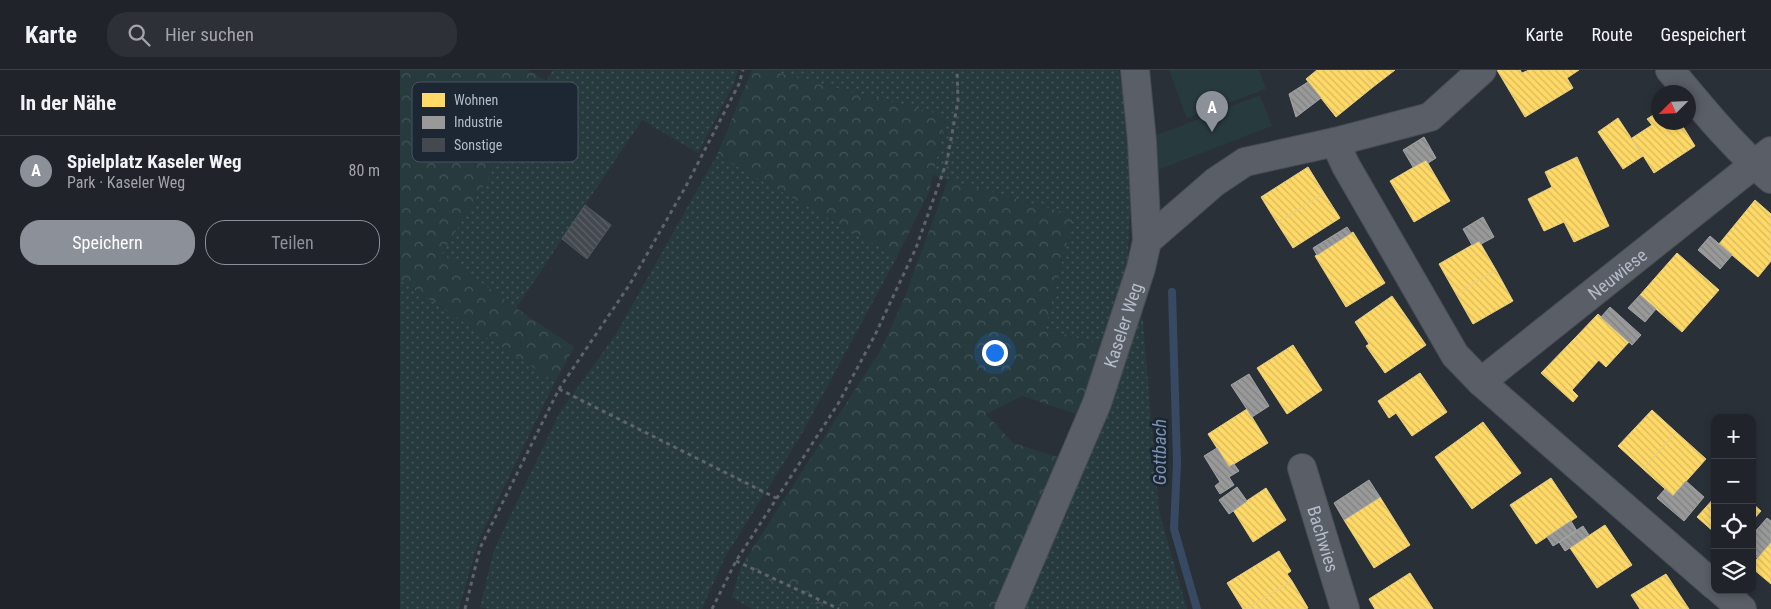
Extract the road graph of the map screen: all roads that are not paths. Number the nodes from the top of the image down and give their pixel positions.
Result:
1 (1135, 70) edge
2 (1482, 70) edge
3 (1670, 70) edge
4 (1341, 154) junction
5 (1765, 165) edge
6 (1147, 241) junction
7 (1481, 382) junction
8 (1302, 468) dead end
9 (1711, 583) edge
10 (1725, 594) edge
11 (1009, 609) edge
12 (1345, 609) edge
13 (1742, 609) edge

1 - 6 street, Kaseler Weg
2 - 4 street
3 - 5 street
4 - 6 street
4 - 7 street
5 - 7 street, Neuwiese
6 - 11 street, Kaseler Weg
7 - 9 street
8 - 12 street, Bachwies
10 - 13 street

